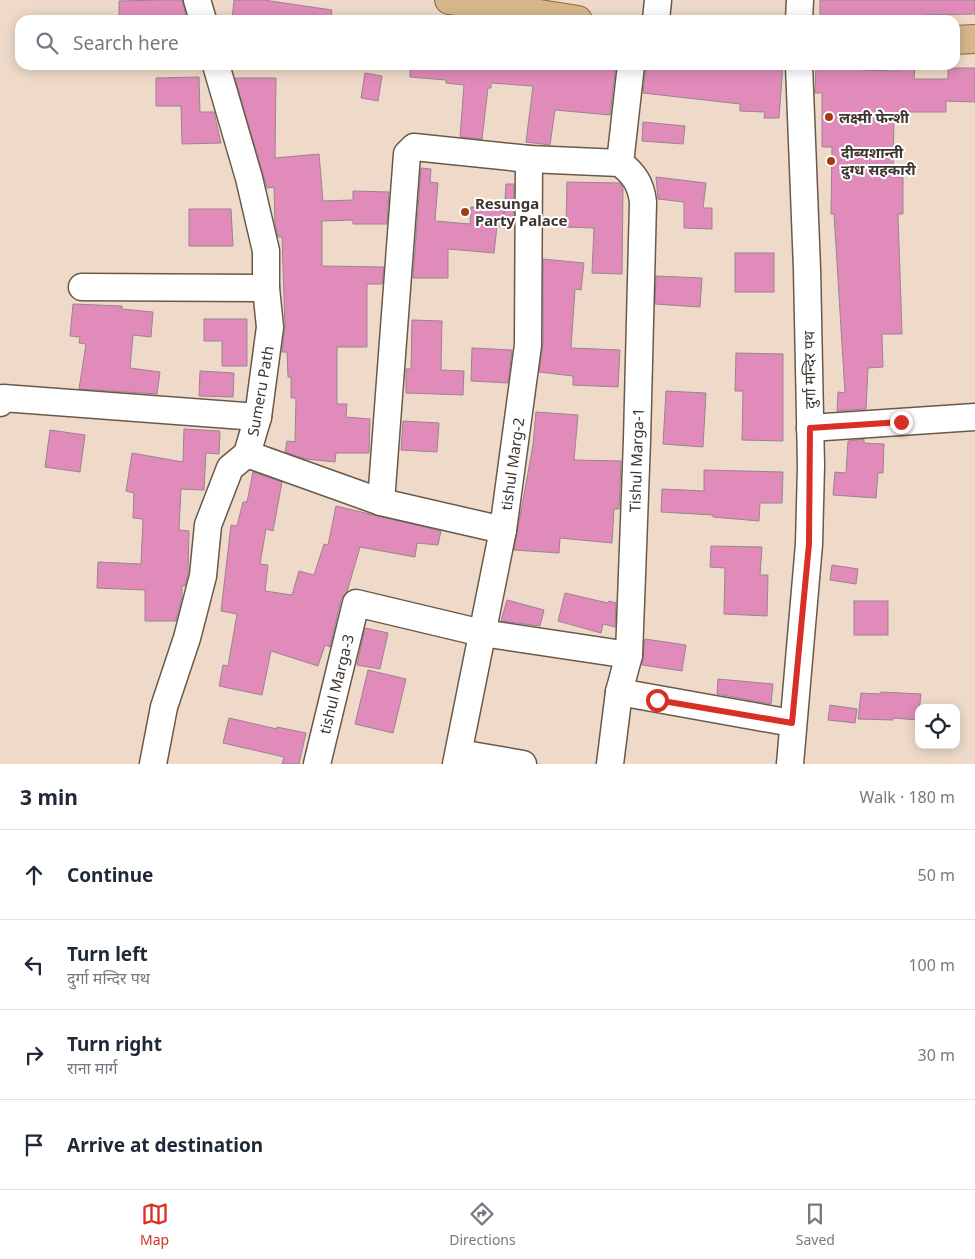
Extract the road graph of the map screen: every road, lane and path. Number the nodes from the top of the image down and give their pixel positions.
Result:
1 (197, 0) edge
2 (449, 0) edge
3 (658, 0) edge
4 (800, 0) edge
5 (202, 15) edge
6 (546, 15) edge
7 (656, 15) edge
8 (799, 15) edge
9 (975, 39) edge
10 (960, 40) edge
11 (217, 70) edge
12 (630, 70) edge
13 (798, 70) edge
14 (529, 159) junction
15 (620, 163) junction
16 (82, 287) dead end
17 (266, 288) junction
18 (0, 403) edge
19 (258, 417) junction
20 (975, 417) edge
21 (810, 428) junction
22 (247, 454) junction
23 (381, 502) junction
24 (503, 530) junction
25 (482, 633) junction
26 (629, 655) junction
27 (619, 692) junction
28 (792, 723) junction
29 (458, 759) edge
30 (153, 764) edge
31 (317, 764) edge
32 (523, 764) edge
33 (610, 764) edge
34 (790, 764) edge

1 - 5 street
2 - 6 main road
3 - 7 street
4 - 8 street
9 - 10 main road
11 - 17 street, Sumeru Path
12 - 15 street
13 - 21 street, दुर्गा मन्दिर पथ
14 - 15 street
14 - 23 street
14 - 24 street, tishul Marg-2
15 - 26 street, Tishul Marga-1
16 - 17 street
17 - 19 street, Sumeru Path
18 - 19 street
19 - 22 street, Sumeru Path
20 - 21 street
21 - 28 street, दुर्गा मन्दिर पथ
22 - 23 street
22 - 30 street, Sumeru Path
23 - 24 street
24 - 25 street, tishul Marg-2
25 - 26 street
25 - 29 street, tishul Marg-2
25 - 31 street, tishul Marga-3
26 - 27 street, Tishul Marga-1
27 - 28 street
27 - 33 street, Tishul Marga-1
28 - 34 street, दुर्गा मन्दिर पथ
29 - 32 street

